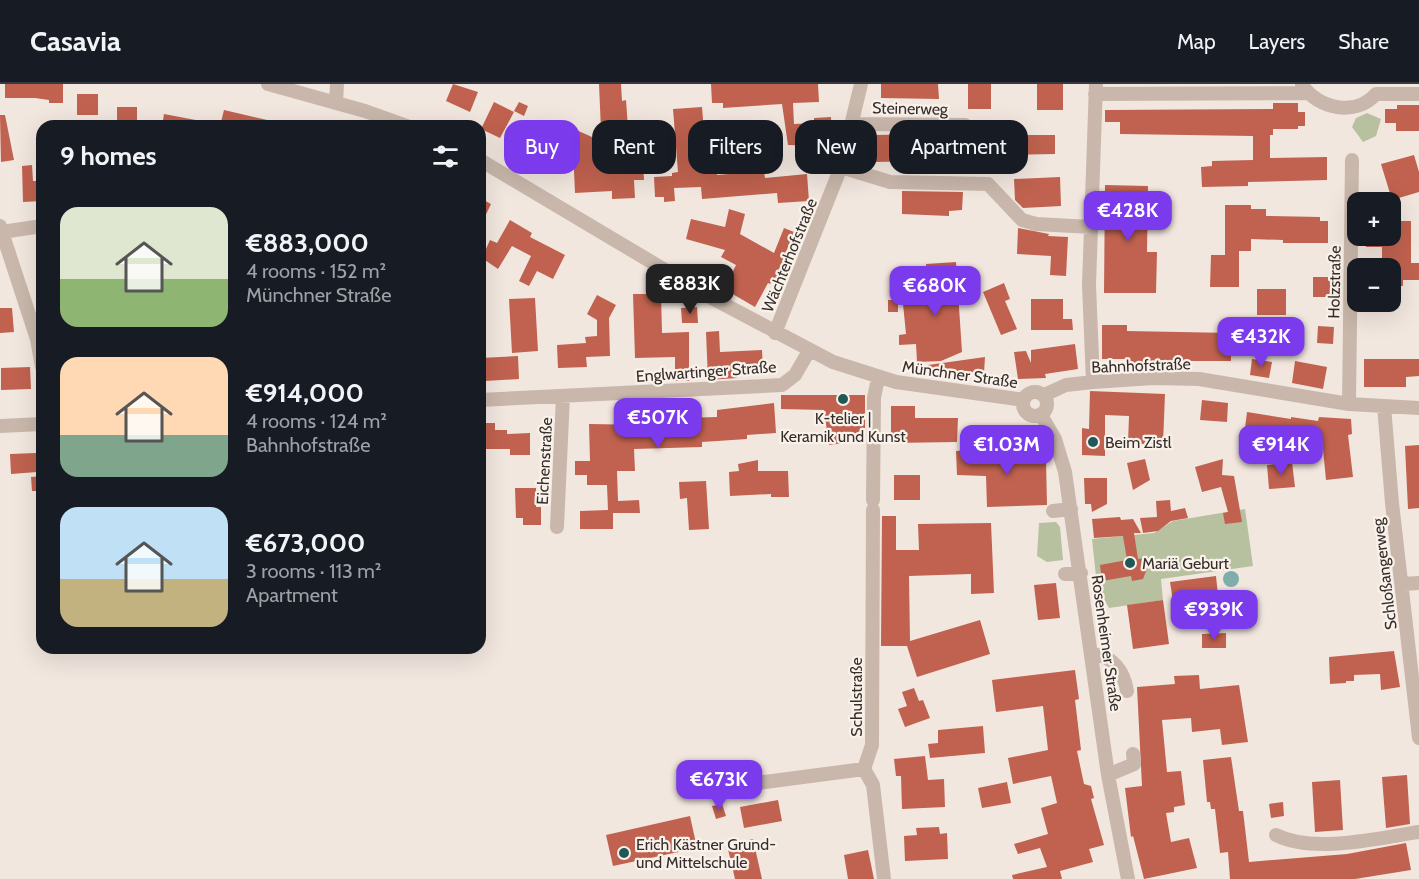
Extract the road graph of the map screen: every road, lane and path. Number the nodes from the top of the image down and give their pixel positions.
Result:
1 (268, 84) edge
2 (337, 84) edge
3 (861, 84) edge
4 (1304, 88) edge
5 (1096, 89) edge
6 (1237, 89) edge
7 (1372, 89) edge
8 (1419, 94) edge
9 (336, 103) junction
10 (388, 120) edge
11 (855, 120) edge
12 (1352, 160) dead end
13 (486, 164) edge
14 (838, 174) edge
15 (864, 174) edge
16 (36, 226) edge
17 (1091, 227) junction
18 (1, 229) edge
19 (775, 333) junction
20 (36, 336) edge
21 (809, 351) junction
22 (878, 378) junction
23 (1093, 382) junction
24 (1044, 395) junction
25 (563, 396) junction
26 (486, 400) edge
27 (1024, 400) junction
28 (1349, 404) junction
29 (1384, 406) junction
30 (1419, 408) edge
31 (1041, 415) junction
32 (36, 424) edge
33 (0, 426) edge
34 (1071, 509) junction
35 (1053, 511) dead end
36 (557, 527) dead end
37 (1080, 573) junction
38 (1065, 574) dead end
39 (1419, 583) edge
40 (1403, 584) junction
41 (1092, 654) junction
42 (1126, 688) dead end
43 (1419, 738) edge
44 (1133, 754) dead end
45 (864, 769) junction
46 (1108, 775) junction
47 (689, 792) dead end
48 (1419, 832) edge
49 (1276, 836) dead end
50 (884, 879) edge
51 (1128, 879) edge

1 - 9 street
2 - 9 street
3 - 11 street, Wächterhofstraße
4 - 6 street
4 - 7 street
5 - 6 street
5 - 17 street
7 - 8 street
9 - 10 street
12 - 28 street, Holzstraße
13 - 19 street, Münchner Straße
14 - 19 street, Wächterhofstraße
15 - 17 street
16 - 18 street
17 - 23 street
18 - 20 street
19 - 21 street, Münchner Straße
21 - 22 street, Münchner Straße
21 - 25 street, Englwartinger Straße
22 - 27 street, Münchner Straße
22 - 45 street, Schulstraße
23 - 24 street, Bahnhofstraße
23 - 28 street, Bahnhofstraße
24 - 27 street
24 - 31 street
25 - 26 street, Englwartinger Straße
25 - 36 street, Eichenstraße
27 - 31 street
28 - 29 street, Bahnhofstraße
29 - 30 street, Bahnhofstraße
29 - 40 street, Schloßangerweg
31 - 34 street, Rosenheimer Straße
32 - 33 street
34 - 35 street
34 - 37 street, Rosenheimer Straße
37 - 38 street
37 - 41 street, Rosenheimer Straße
39 - 40 street
40 - 43 street, Schloßangerweg
41 - 42 street
41 - 46 street, Rosenheimer Straße
44 - 46 street
45 - 47 street
45 - 50 street
46 - 51 street, Rosenheimer Straße
48 - 49 street

